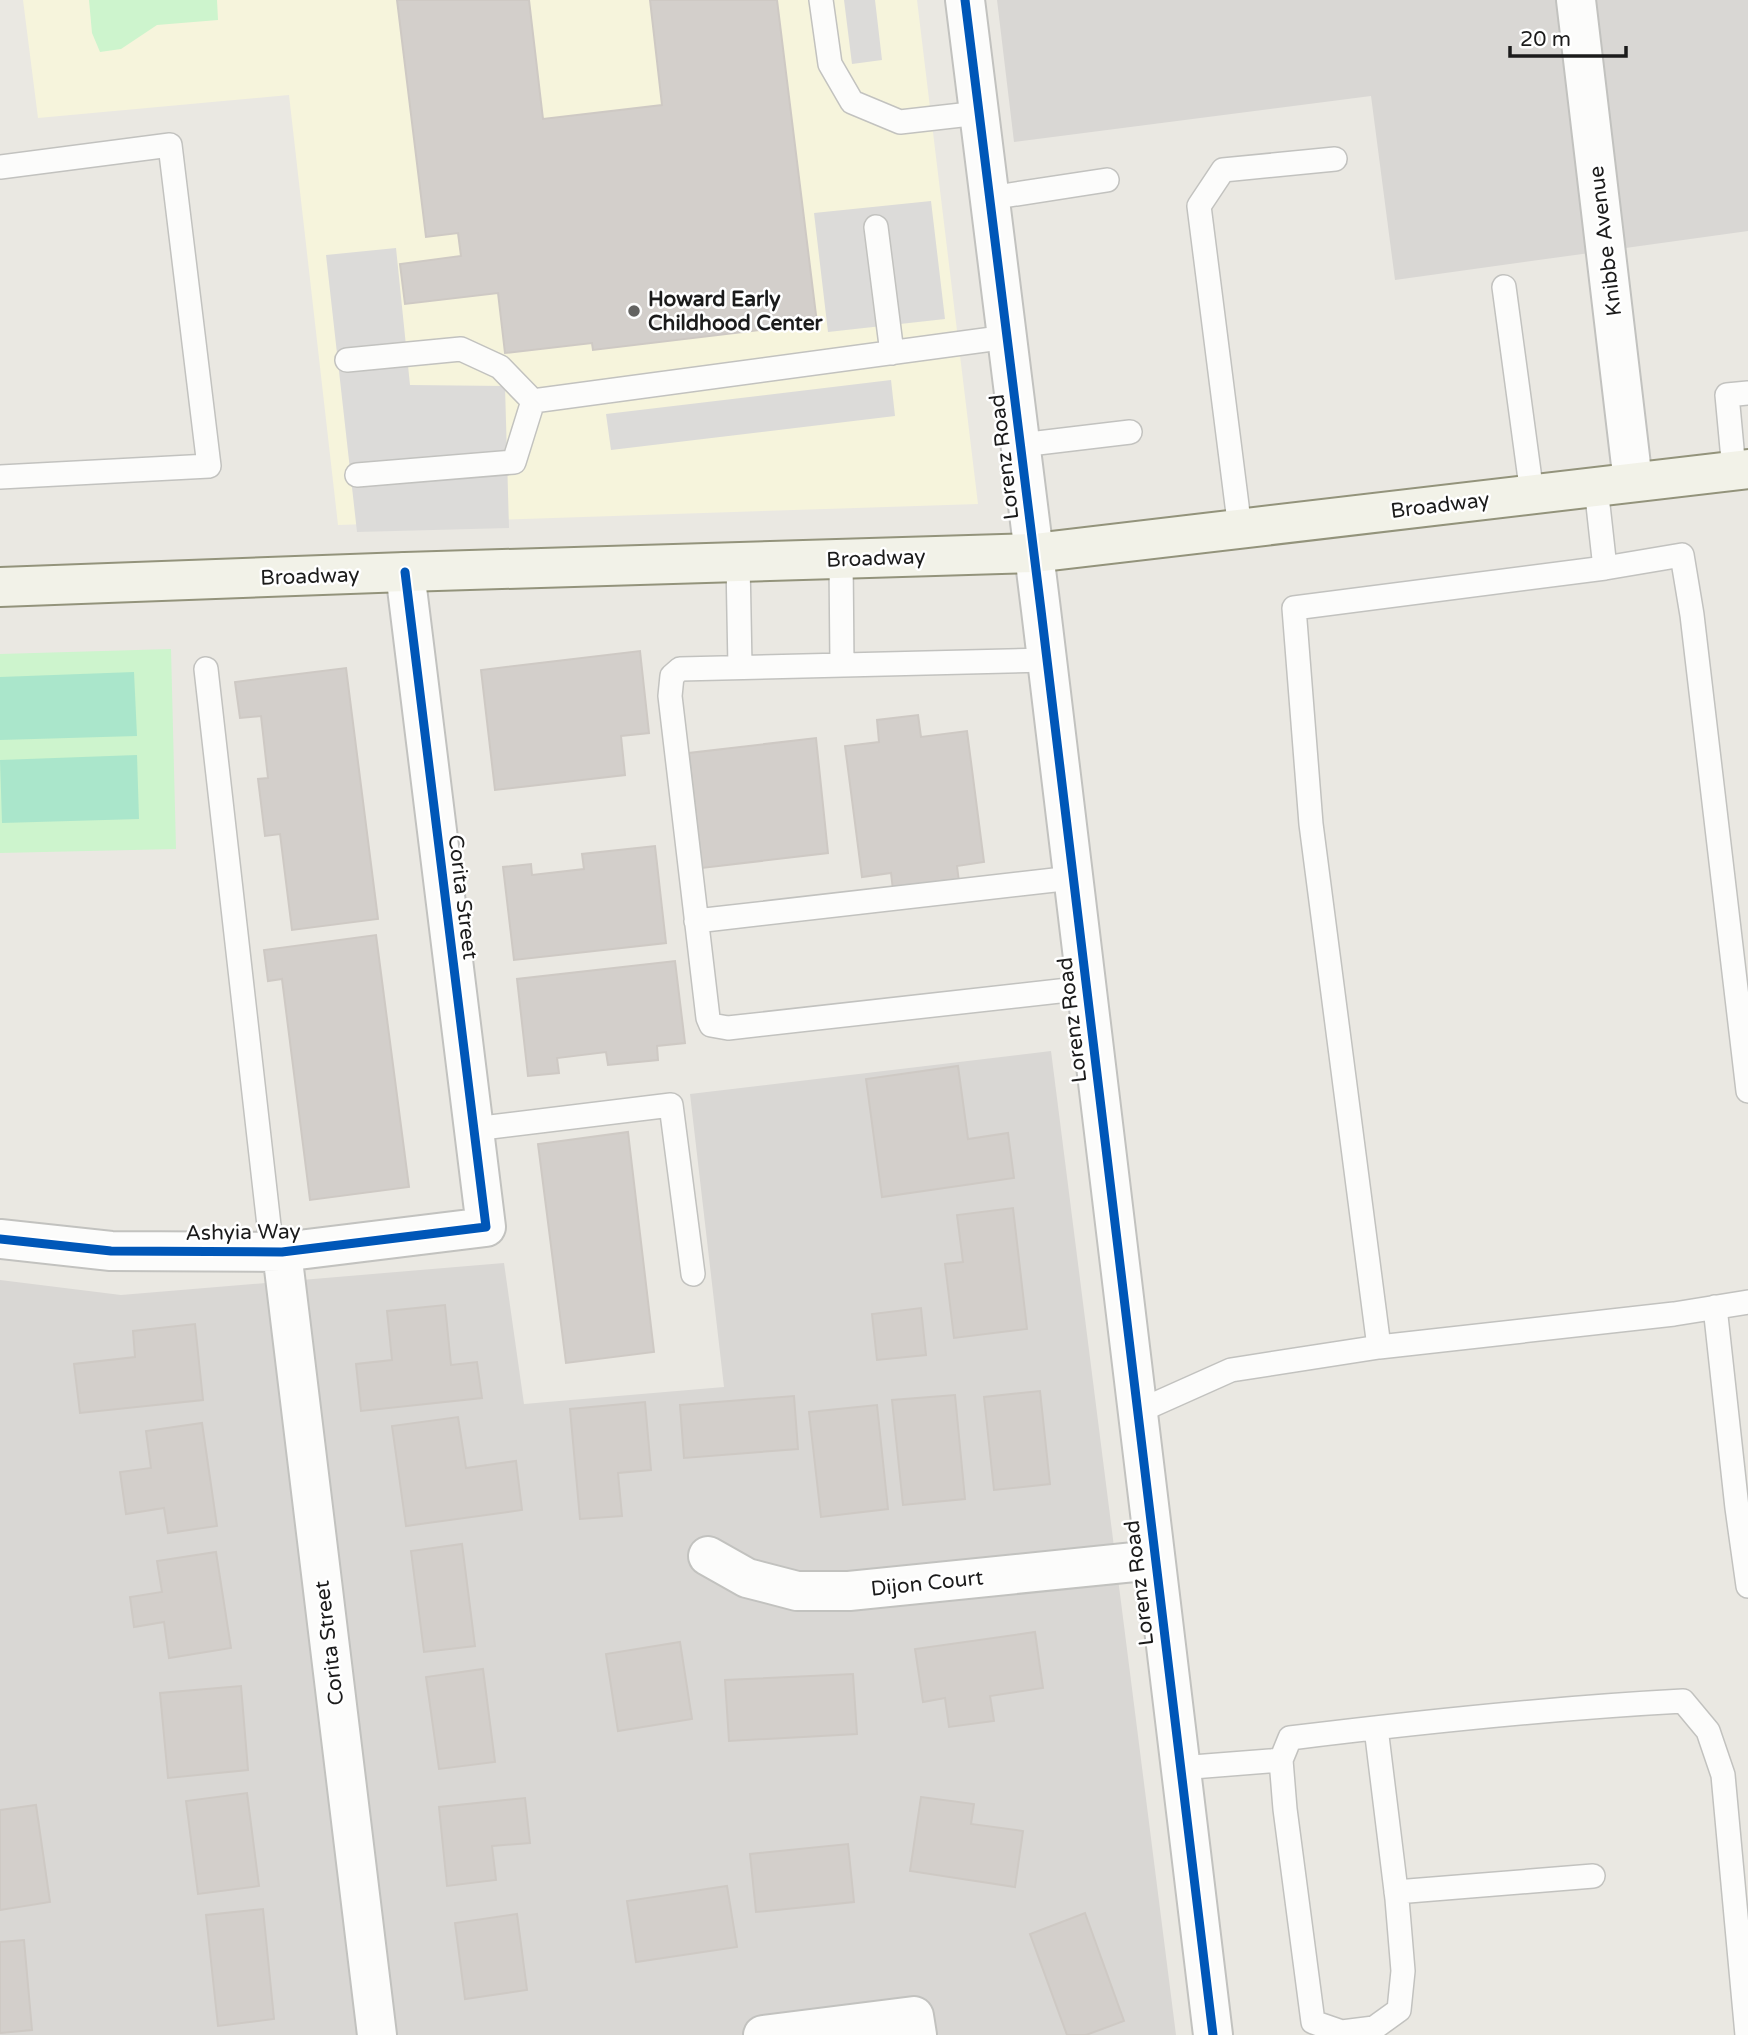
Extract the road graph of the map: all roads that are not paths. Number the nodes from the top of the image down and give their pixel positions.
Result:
1 (821, 0) edge
2 (965, 0) edge
3 (1576, 0) edge
4 (979, 113) junction
5 (1335, 159) dead end
6 (0, 167) edge
7 (1107, 180) dead end
8 (990, 198) junction
9 (876, 227) dead end
10 (1504, 287) dead end
11 (1007, 337) junction
12 (892, 353) junction
13 (347, 360) dead end
14 (1748, 393) edge
15 (533, 401) junction
16 (1130, 432) dead end
17 (1021, 445) junction
18 (1741, 469) edge
19 (357, 475) dead end
20 (0, 477) edge
21 (1633, 482) junction
22 (1596, 487) junction
23 (1532, 495) junction
24 (1240, 529) junction
25 (1034, 553) junction
26 (841, 559) junction
27 (738, 562) junction
28 (1605, 568) junction
29 (405, 572) junction
30 (0, 587) edge
31 (1046, 660) junction
32 (842, 665) junction
33 (740, 667) junction
34 (206, 669) dead end
35 (1072, 878) junction
36 (696, 921) junction
37 (1086, 988) junction
38 (1748, 1091) edge
39 (474, 1129) junction
40 (486, 1227) joint
41 (0, 1239) edge
42 (277, 1252) junction
43 (693, 1275) dead end
44 (1748, 1302) edge
45 (1715, 1307) junction
46 (1379, 1347) junction
47 (1137, 1412) junction
48 (708, 1556) dead end
49 (1154, 1560) junction
50 (1748, 1586) edge
51 (1377, 1728) junction
52 (1281, 1760) junction
53 (1180, 1768) junction
54 (1593, 1876) dead end
55 (1396, 1892) junction
56 (916, 2025) edge
57 (377, 2035) edge
58 (763, 2035) edge
59 (1213, 2035) edge
60 (1747, 2035) edge

1 - 4 lane
2 - 4 street, Lorenz Road
3 - 21 street, Knibbe Avenue
4 - 8 street, Lorenz Road
5 - 24 lane
6 - 20 lane
7 - 8 lane
8 - 11 street, Lorenz Road
9 - 12 lane
10 - 23 lane
11 - 12 lane
11 - 17 street, Lorenz Road
12 - 15 lane
13 - 15 lane
14 - 18 lane
15 - 19 lane
16 - 17 lane
17 - 25 street, Lorenz Road
18 - 21 main road, Broadway
21 - 22 main road, Broadway
22 - 23 main road, Broadway
22 - 28 lane
23 - 24 main road, Broadway
24 - 25 main road, Broadway
25 - 26 main road, Broadway
25 - 31 street, Lorenz Road
26 - 27 main road, Broadway
26 - 32 lane
27 - 29 main road, Broadway
27 - 33 lane
28 - 38 lane
28 - 46 lane
29 - 30 main road, Broadway
29 - 39 street, Corita Street
31 - 32 lane
31 - 35 street, Lorenz Road
32 - 33 lane
33 - 36 lane
34 - 42 lane
35 - 36 lane
35 - 37 street, Lorenz Road
36 - 37 lane
37 - 47 street, Lorenz Road
39 - 40 street, Corita Street
39 - 43 lane
40 - 42 street, Ashyia Way
41 - 42 street, Ashyia Way
42 - 57 street, Corita Street
44 - 45 lane
45 - 46 lane
45 - 50 lane
46 - 47 lane
47 - 49 street, Lorenz Road
48 - 49 street, Dijon Court
49 - 53 street, Lorenz Road
51 - 52 lane
51 - 55 lane
51 - 60 lane
52 - 53 lane
52 - 55 lane
53 - 59 street, Lorenz Road
54 - 55 lane
56 - 58 street

